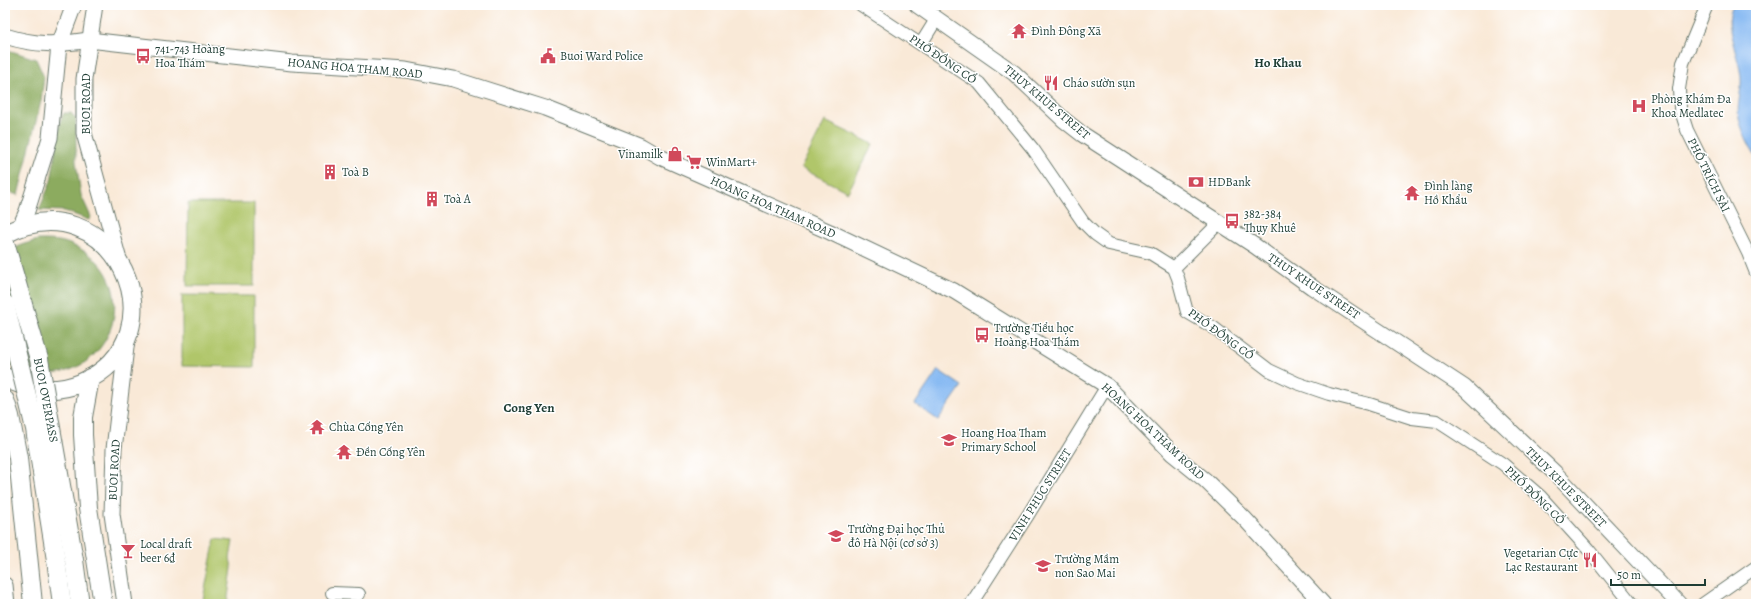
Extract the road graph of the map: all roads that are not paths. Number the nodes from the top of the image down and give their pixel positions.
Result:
1 (74, 5) edge
2 (95, 5) edge
3 (861, 5) edge
4 (917, 5) edge
5 (1706, 5) edge
6 (938, 18) junction
7 (5, 36) edge
8 (90, 40) junction
9 (921, 44) junction
10 (59, 45) junction
11 (1219, 223) junction
12 (12, 231) edge
13 (5, 243) edge
14 (119, 260) junction
15 (1174, 268) junction
16 (1756, 273) edge
17 (5, 304) edge
18 (127, 336) junction
19 (5, 377) edge
20 (90, 378) junction
21 (1107, 386) junction
22 (5, 400) edge
23 (1756, 567) edge
24 (5, 586) edge
25 (332, 593) dead end
26 (359, 594) dead end
27 (8, 604) edge
28 (33, 604) edge
29 (62, 604) edge
30 (80, 604) edge
31 (102, 604) edge
32 (125, 604) edge
33 (971, 604) edge
34 (1323, 604) edge
35 (1632, 604) edge
36 (1679, 604) edge
37 (1703, 604) edge

1 - 10 main road
2 - 8 main road, BUOI ROAD
3 - 9 street, PHỐ ĐỒNG CỔ
4 - 6 main road, THUY KHUE STREET
5 - 16 street, PHỐ TRÍCH SÀI
6 - 9 street
6 - 11 main road, THUY KHUE STREET
7 - 10 main road, HOANG HOA THAM ROAD
8 - 10 main road, HOANG HOA THAM ROAD
8 - 14 main road, BUOI ROAD
8 - 21 main road, HOANG HOA THAM ROAD
9 - 15 street, PHỐ ĐỒNG CỔ
10 - 12 main road
11 - 15 street
11 - 36 main road, THUY KHUE STREET
12 - 14 highway
13 - 30 highway, BUOI OVERPASS, bridge
14 - 18 highway
15 - 35 street, PHỐ ĐỒNG CỔ
17 - 29 highway, BUOI OVERPASS, bridge
18 - 20 highway
18 - 32 main road, BUOI ROAD
19 - 20 highway
20 - 31 highway
21 - 33 street, VINH PHUC STREET
21 - 34 main road, HOANG HOA THAM ROAD
22 - 28 highway
23 - 37 street
24 - 27 main road
25 - 26 street

